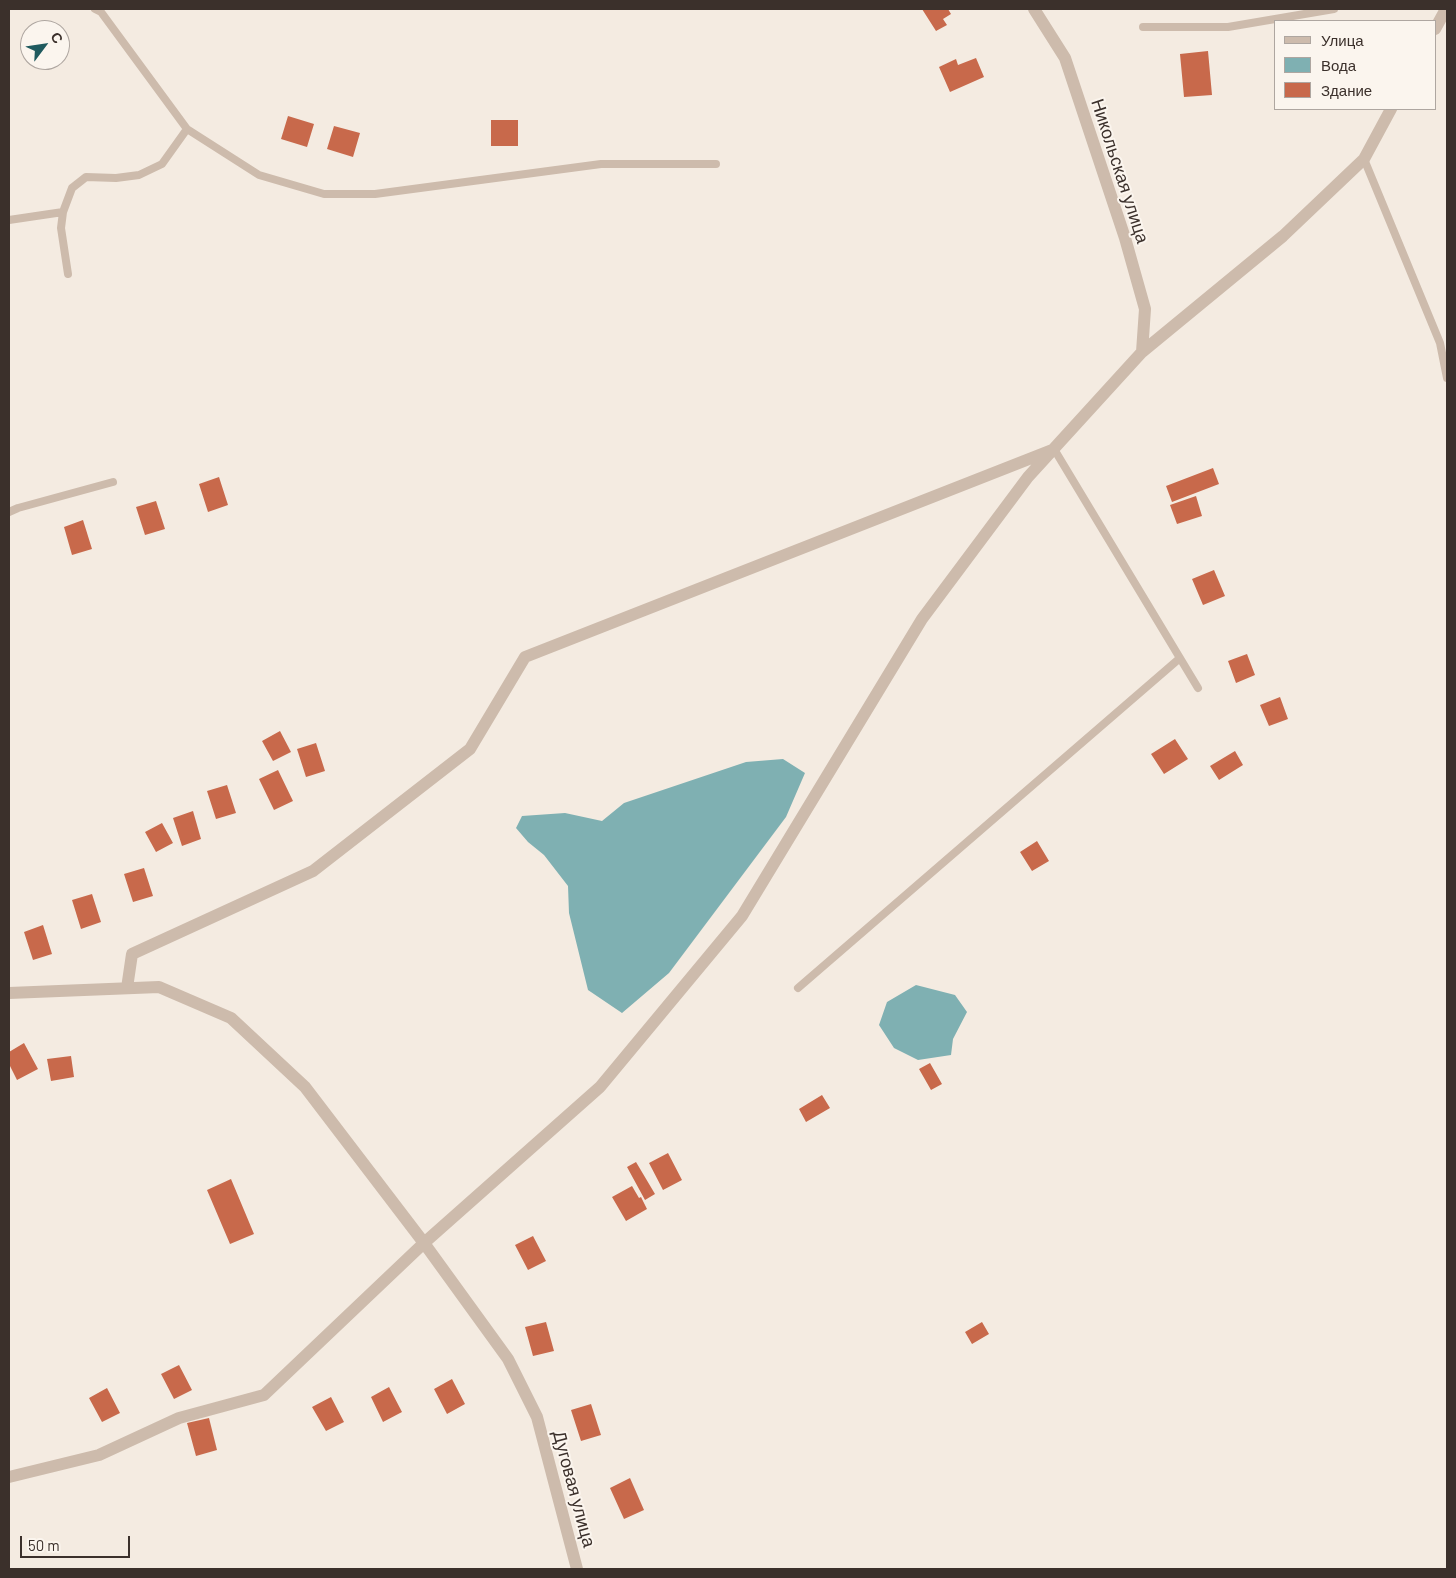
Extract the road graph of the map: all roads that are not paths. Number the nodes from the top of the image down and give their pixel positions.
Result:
1 (95, 9) edge
2 (1034, 9) edge
3 (1334, 9) edge
4 (1446, 9) edge
5 (1143, 27) dead end
6 (1436, 27) edge
7 (1390, 110) edge
8 (186, 129) junction
9 (1364, 159) junction
10 (716, 164) dead end
11 (63, 212) junction
12 (9, 220) edge
13 (68, 274) dead end
14 (1142, 352) junction
15 (1447, 378) edge
16 (1054, 449) junction
17 (113, 482) dead end
18 (9, 512) edge
19 (1180, 658) junction
20 (1198, 688) dead end
21 (127, 988) junction
22 (798, 988) dead end
23 (9, 993) edge
24 (424, 1243) junction
25 (9, 1477) edge
26 (577, 1569) edge

1 - 8 lane
2 - 14 street, Никольская улица
3 - 5 lane
4 - 6 street
7 - 9 street
8 - 10 lane
8 - 11 lane
9 - 14 street
9 - 15 lane
11 - 12 lane
11 - 13 lane
14 - 16 street
16 - 19 lane
16 - 21 street
16 - 24 street
17 - 18 lane
19 - 20 lane
19 - 22 lane
21 - 23 street, Дуговая улица
21 - 24 street, Дуговая улица
24 - 25 street
24 - 26 street, Дуговая улица

